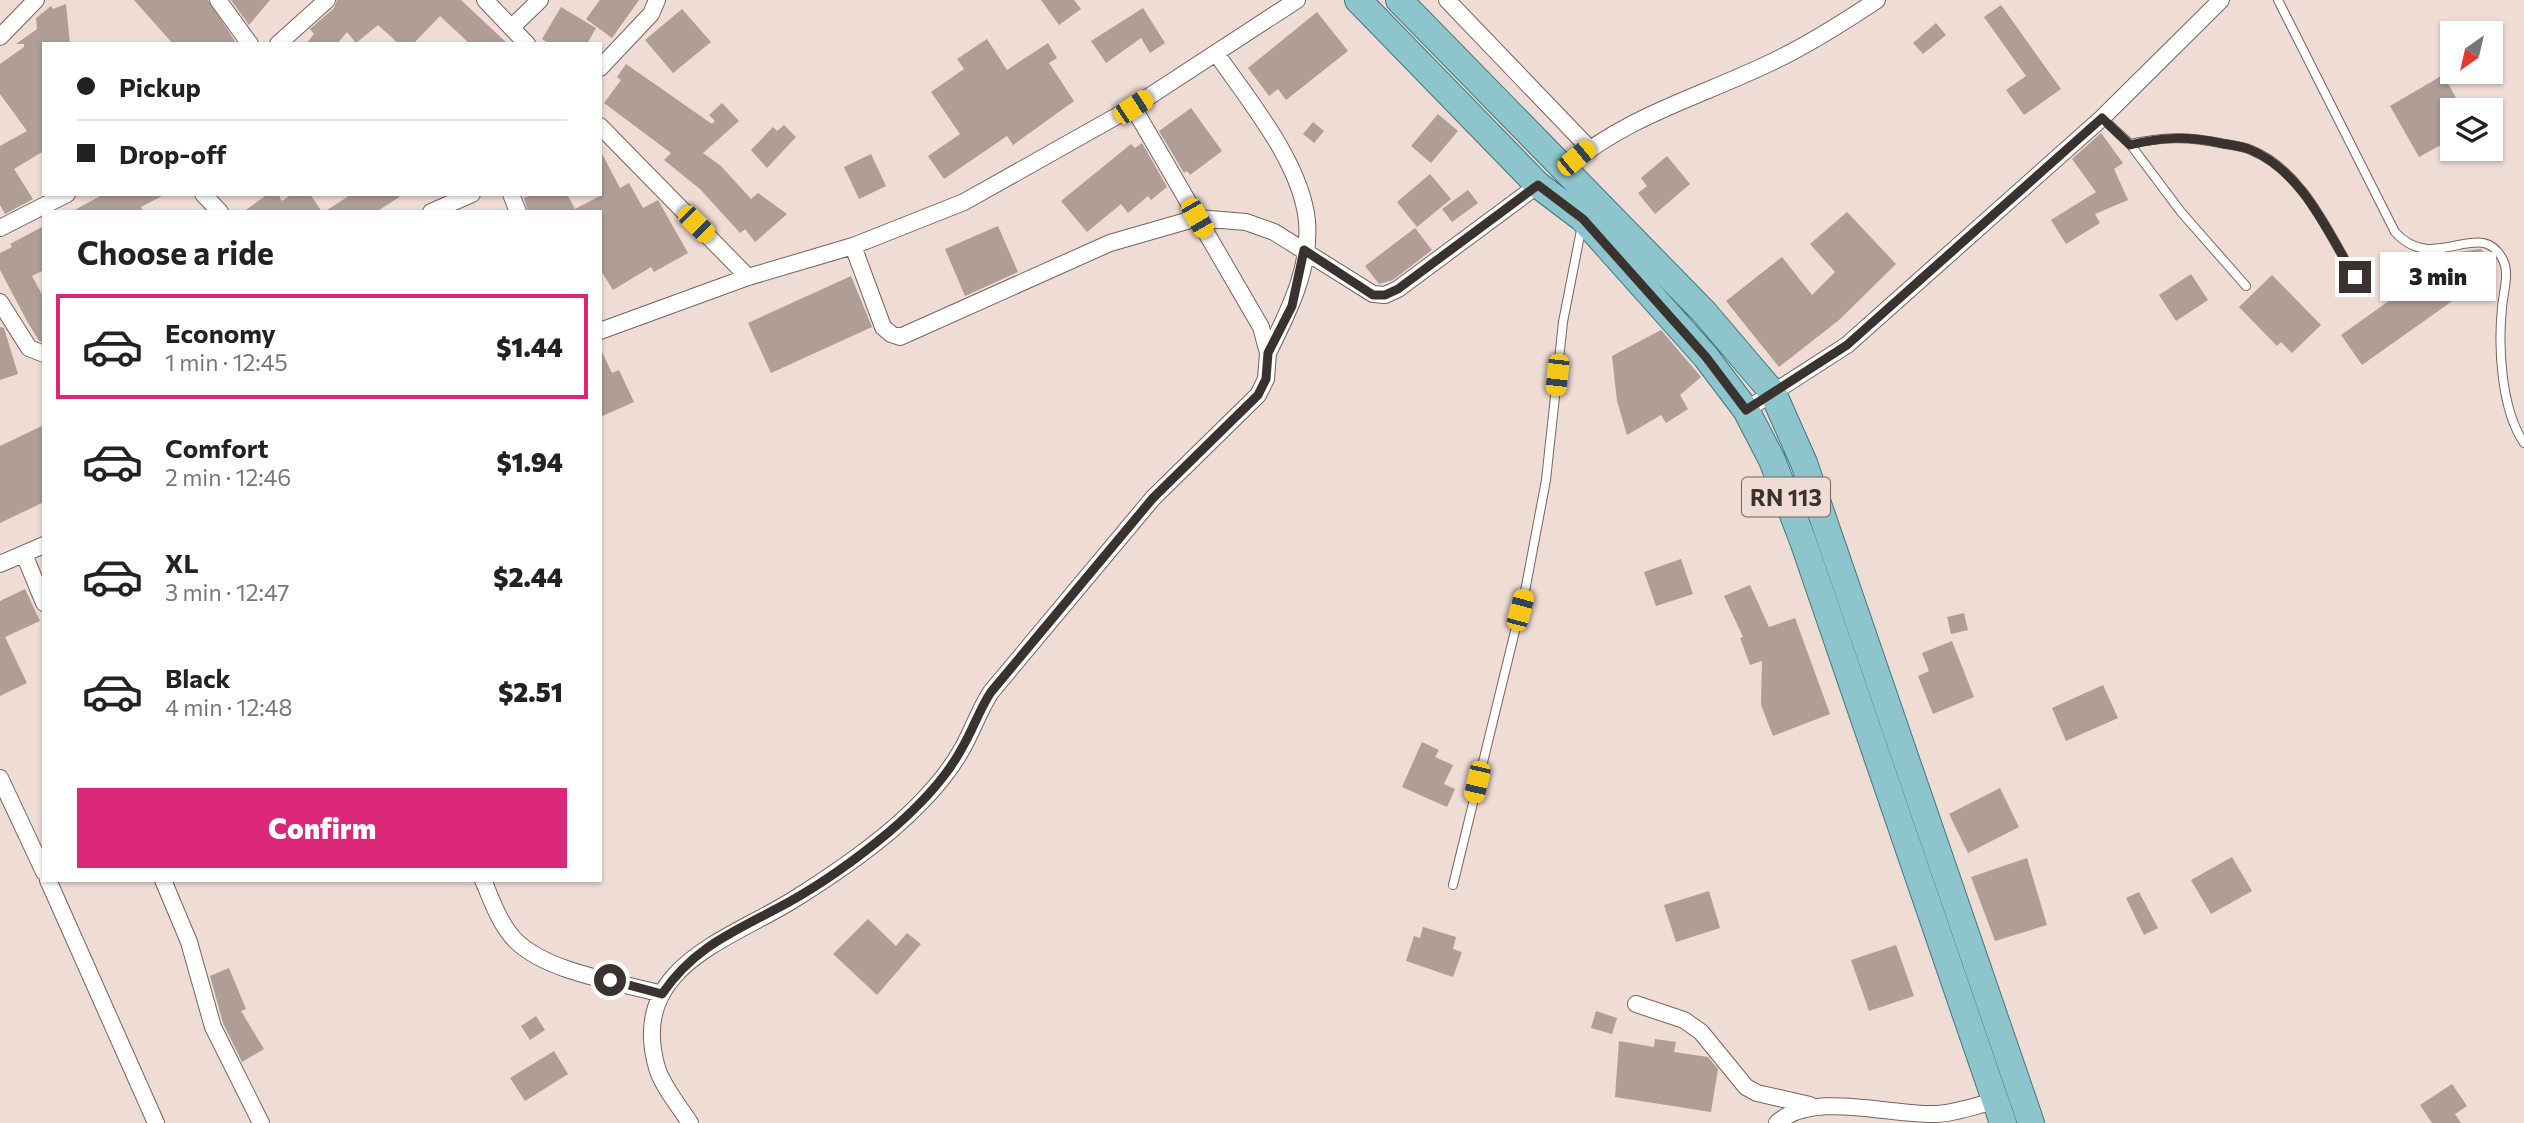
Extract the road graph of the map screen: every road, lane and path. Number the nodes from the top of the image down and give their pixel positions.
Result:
1 (36, 0) edge
2 (218, 0) edge
3 (327, 0) edge
4 (485, 0) edge
5 (540, 0) edge
6 (657, 0) edge
7 (1297, 0) edge
8 (1358, 0) edge
9 (1399, 0) edge
10 (1447, 0) edge
11 (1877, 0) edge
12 (2221, 0) edge
13 (2278, 0) edge
14 (512, 27) junction
15 (0, 37) edge
16 (249, 42) edge
17 (280, 42) edge
18 (525, 42) edge
19 (1216, 53) junction
20 (602, 66) edge
21 (1133, 107) junction
22 (2102, 118) junction
23 (603, 133) edge
24 (2130, 145) junction
25 (1589, 148) junction
26 (1564, 169) junction
27 (1538, 185) junction
28 (63, 196) edge
29 (205, 196) edge
30 (467, 196) edge
31 (217, 210) edge
32 (436, 210) edge
33 (1197, 218) junction
34 (1583, 219) junction
35 (0, 229) edge
36 (853, 246) junction
37 (1304, 250) junction
38 (748, 277) junction
39 (2355, 277) dead end
40 (2246, 286) dead end
41 (0, 302) edge
42 (602, 330) edge
43 (42, 353) edge
44 (1268, 353) junction
45 (1773, 393) junction
46 (1746, 410) junction
47 (2524, 443) edge
48 (42, 546) edge
49 (24, 554) junction
50 (0, 564) edge
51 (42, 598) edge
52 (0, 778) edge
53 (42, 868) edge
54 (49, 882) edge
55 (164, 882) edge
56 (484, 882) edge
57 (1453, 885) dead end
58 (662, 994) junction
59 (1636, 1004) dead end
60 (1813, 1105) junction
61 (2000, 1112) edge
62 (156, 1123) edge
63 (261, 1123) edge
64 (690, 1123) edge
65 (1777, 1123) edge
66 (2031, 1123) edge

1 - 15 street
2 - 16 street
3 - 17 street
4 - 14 street
5 - 14 street
6 - 20 street
7 - 19 street
8 - 27 main road, RN 113
9 - 26 main road, RN 113
10 - 25 street
11 - 25 street
12 - 22 street
13 - 47 lane
14 - 18 street
19 - 21 street
19 - 37 street
21 - 33 street
21 - 36 street
22 - 24 lane
22 - 45 street
23 - 38 street
24 - 39 lane
24 - 40 lane
25 - 26 street
26 - 45 main road, RN 113
27 - 34 main road, RN 113
27 - 37 street
28 - 35 street
29 - 31 street
30 - 32 street
33 - 36 street
33 - 37 street
33 - 44 street
34 - 46 main road, RN 113
34 - 57 lane
36 - 38 street
37 - 44 street
38 - 42 street
41 - 43 street
44 - 58 street
45 - 46 street
45 - 66 main road, RN 113
46 - 61 main road, RN 113
48 - 49 street
49 - 50 street
49 - 51 street
52 - 53 street
54 - 62 street
55 - 63 street
56 - 58 street
58 - 64 street
59 - 60 street
60 - 61 street
60 - 65 street

